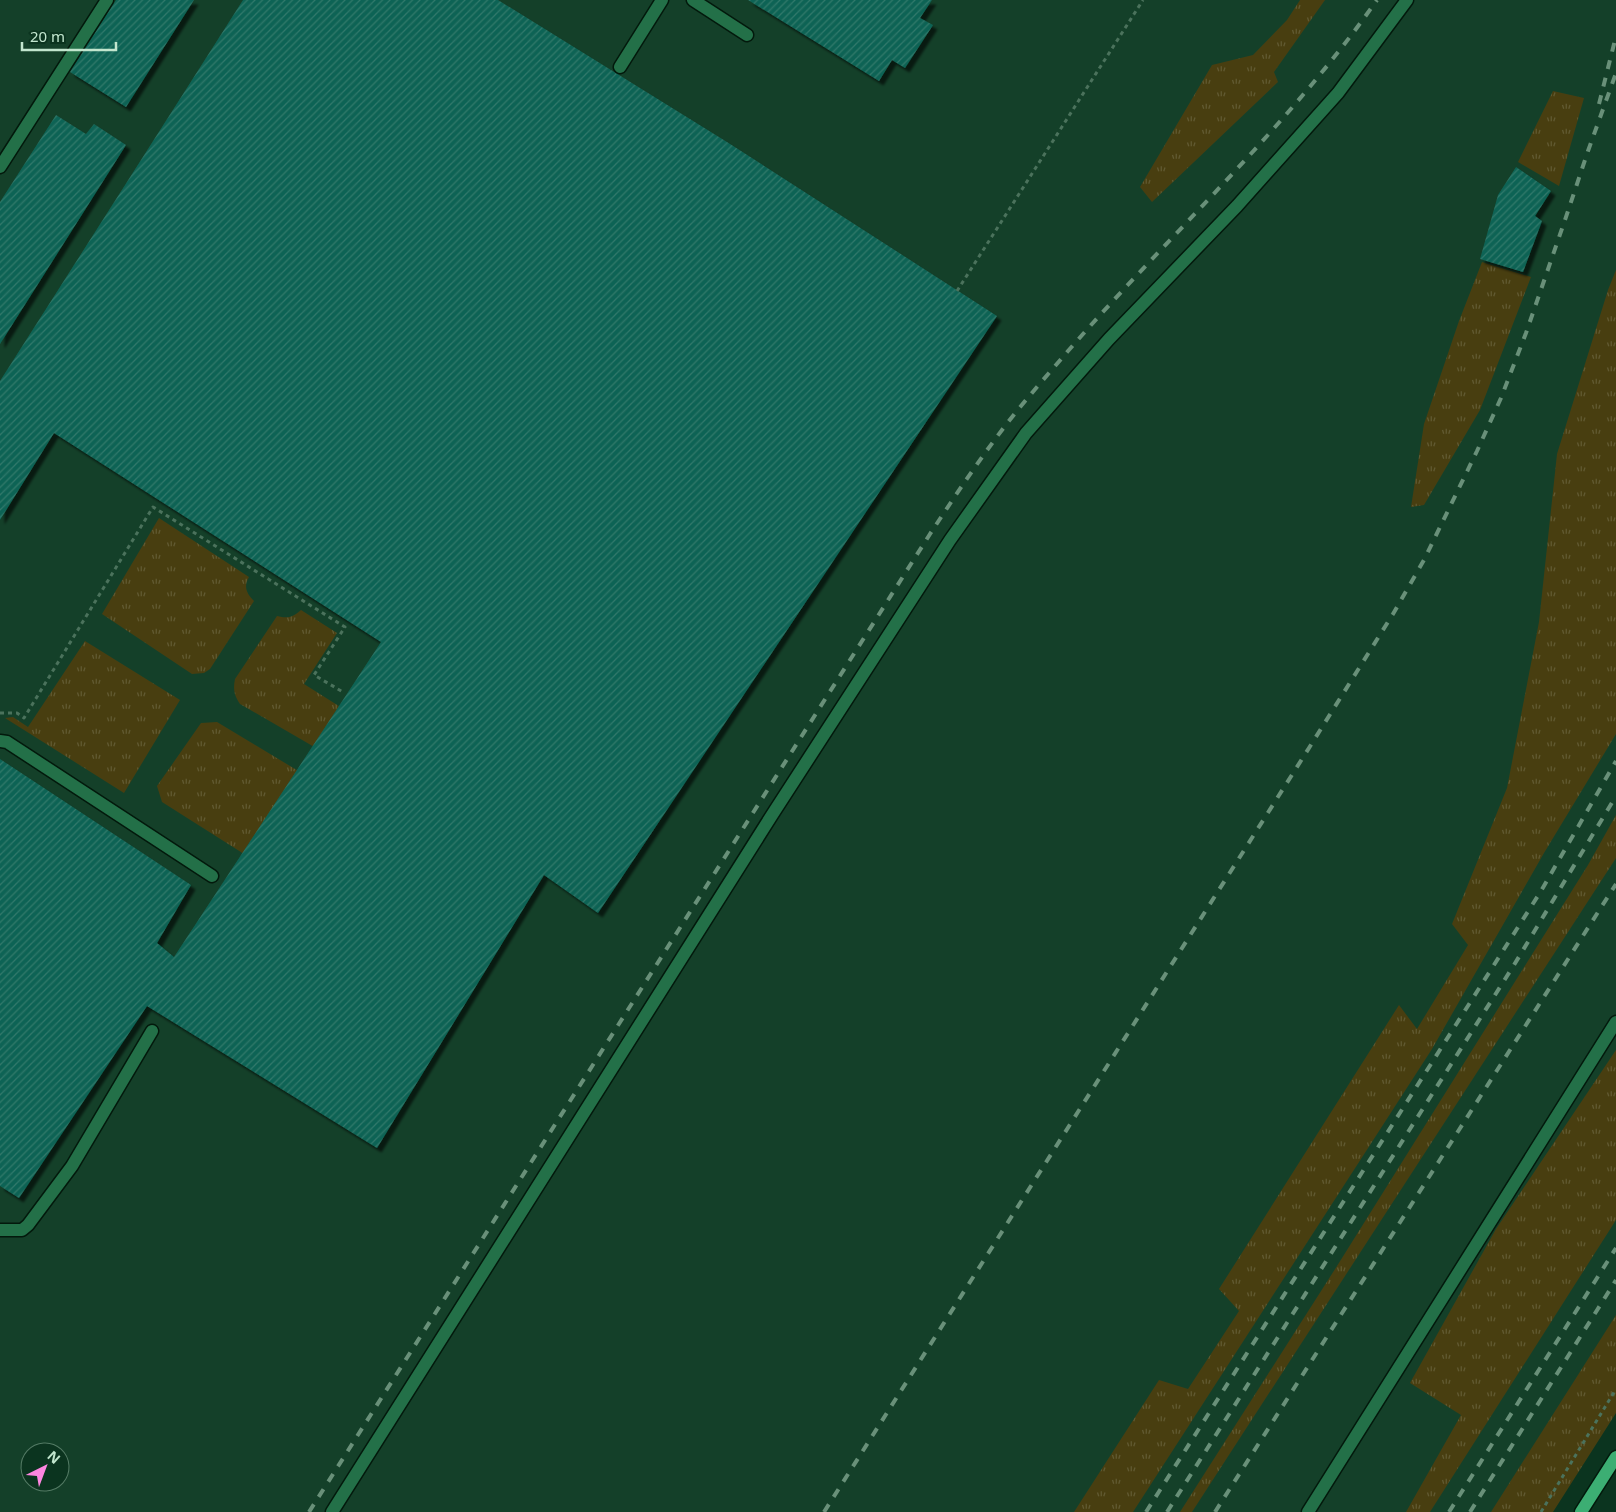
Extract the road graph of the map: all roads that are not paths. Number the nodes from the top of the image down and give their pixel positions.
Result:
1 (107, 0) edge
2 (662, 0) edge
3 (693, 0) edge
4 (1407, 0) edge
5 (747, 35) dead end
6 (620, 67) dead end
7 (0, 167) edge
8 (0, 740) edge
9 (212, 876) dead end
10 (1616, 1022) edge
11 (152, 1031) dead end
12 (0, 1230) edge
13 (1616, 1457) edge
14 (332, 1512) edge
15 (1308, 1512) edge
16 (1581, 1512) edge

1 - 7 lane
2 - 6 lane
3 - 5 lane
4 - 14 lane
8 - 9 lane
10 - 15 lane
11 - 12 lane
13 - 16 main road

